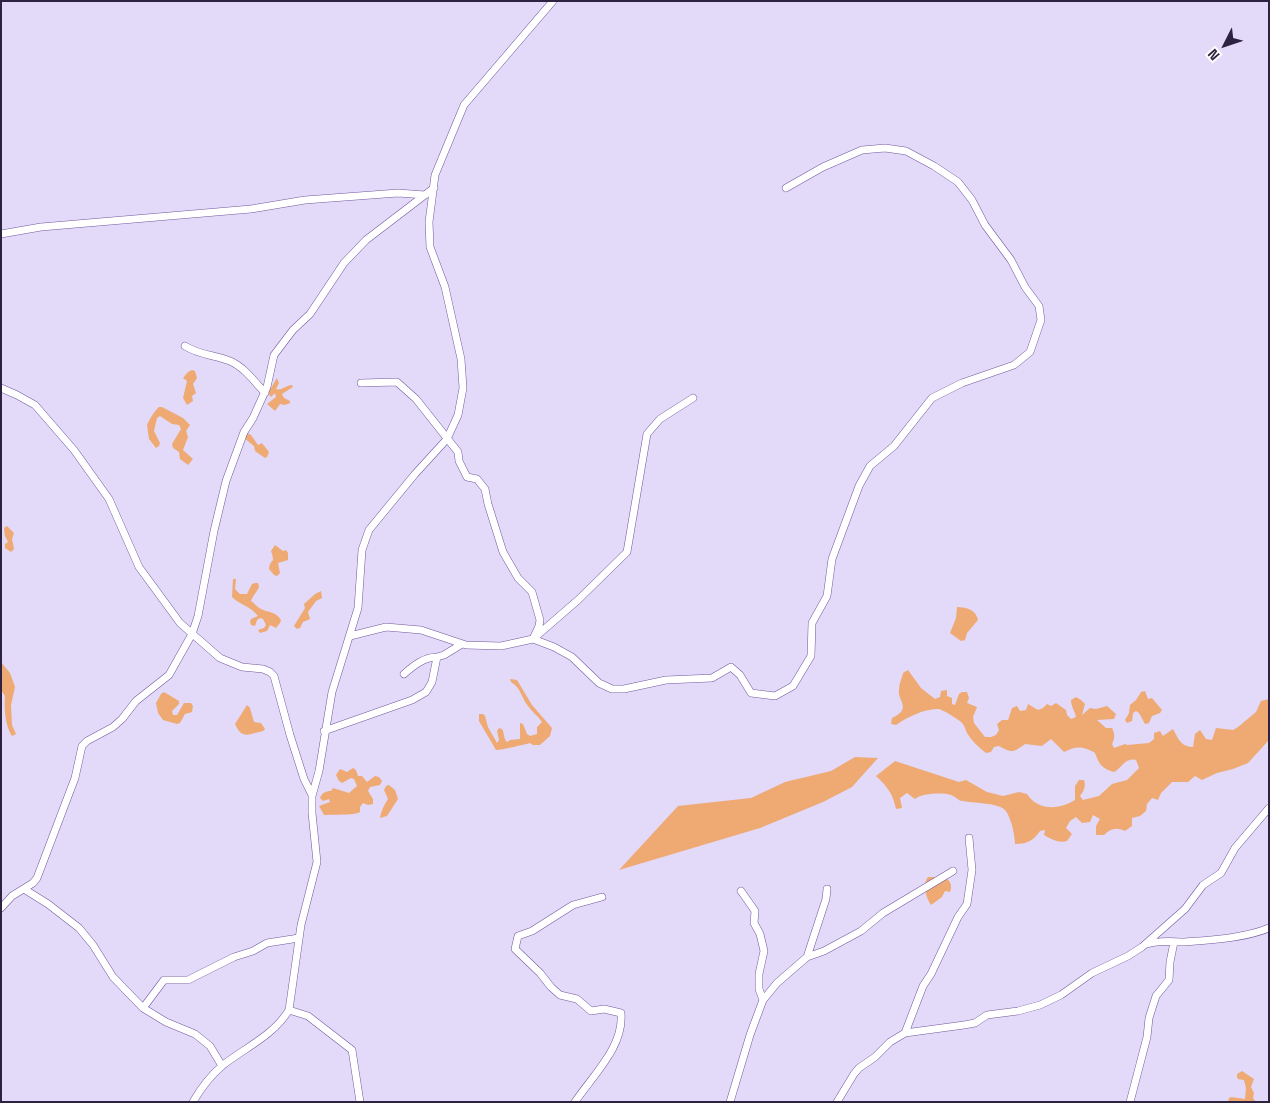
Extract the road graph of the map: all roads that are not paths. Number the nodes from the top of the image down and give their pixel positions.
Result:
1 (553, 1) edge
2 (434, 188) junction
3 (786, 188) dead end
4 (425, 195) junction
5 (1, 234) edge
6 (185, 346) dead end
7 (361, 383) dead end
8 (1, 388) edge
9 (265, 393) junction
10 (694, 398) dead end
11 (447, 439) junction
12 (192, 634) junction
13 (350, 636) junction
14 (533, 638) junction
15 (462, 644) junction
16 (437, 657) junction
17 (404, 674) dead end
18 (324, 731) junction
19 (312, 796) junction
20 (1269, 808) edge
21 (969, 838) dead end
22 (953, 871) dead end
23 (24, 889) junction
24 (826, 889) dead end
25 (741, 891) dead end
26 (602, 897) dead end
27 (1, 908) edge
28 (1269, 928) edge
29 (299, 938) junction
30 (1174, 942) junction
31 (1142, 947) junction
32 (806, 957) junction
33 (763, 1000) junction
34 (143, 1008) junction
35 (289, 1010) junction
36 (905, 1033) junction
37 (222, 1066) junction
38 (193, 1102) edge
39 (360, 1102) edge
40 (575, 1102) edge
41 (730, 1102) edge
42 (837, 1102) edge
43 (1130, 1102) edge

1 - 2 street
2 - 4 street
2 - 11 street
3 - 14 street
4 - 5 street
4 - 9 street
6 - 9 street
7 - 11 street
8 - 12 street
9 - 12 street
10 - 14 street
11 - 13 street
11 - 14 street
12 - 19 street
12 - 23 street
13 - 15 street
13 - 18 street
14 - 15 street
15 - 16 street
16 - 17 street
16 - 18 street
18 - 19 street
19 - 29 street
20 - 31 street
21 - 36 street
22 - 32 street
23 - 27 street
23 - 34 street
24 - 32 street
25 - 33 street
26 - 40 street
28 - 30 street
29 - 34 street
29 - 35 street
30 - 31 street
30 - 43 street
31 - 36 street
32 - 33 street
33 - 41 street
34 - 37 street
35 - 37 street
35 - 39 street
36 - 42 street
37 - 38 street

